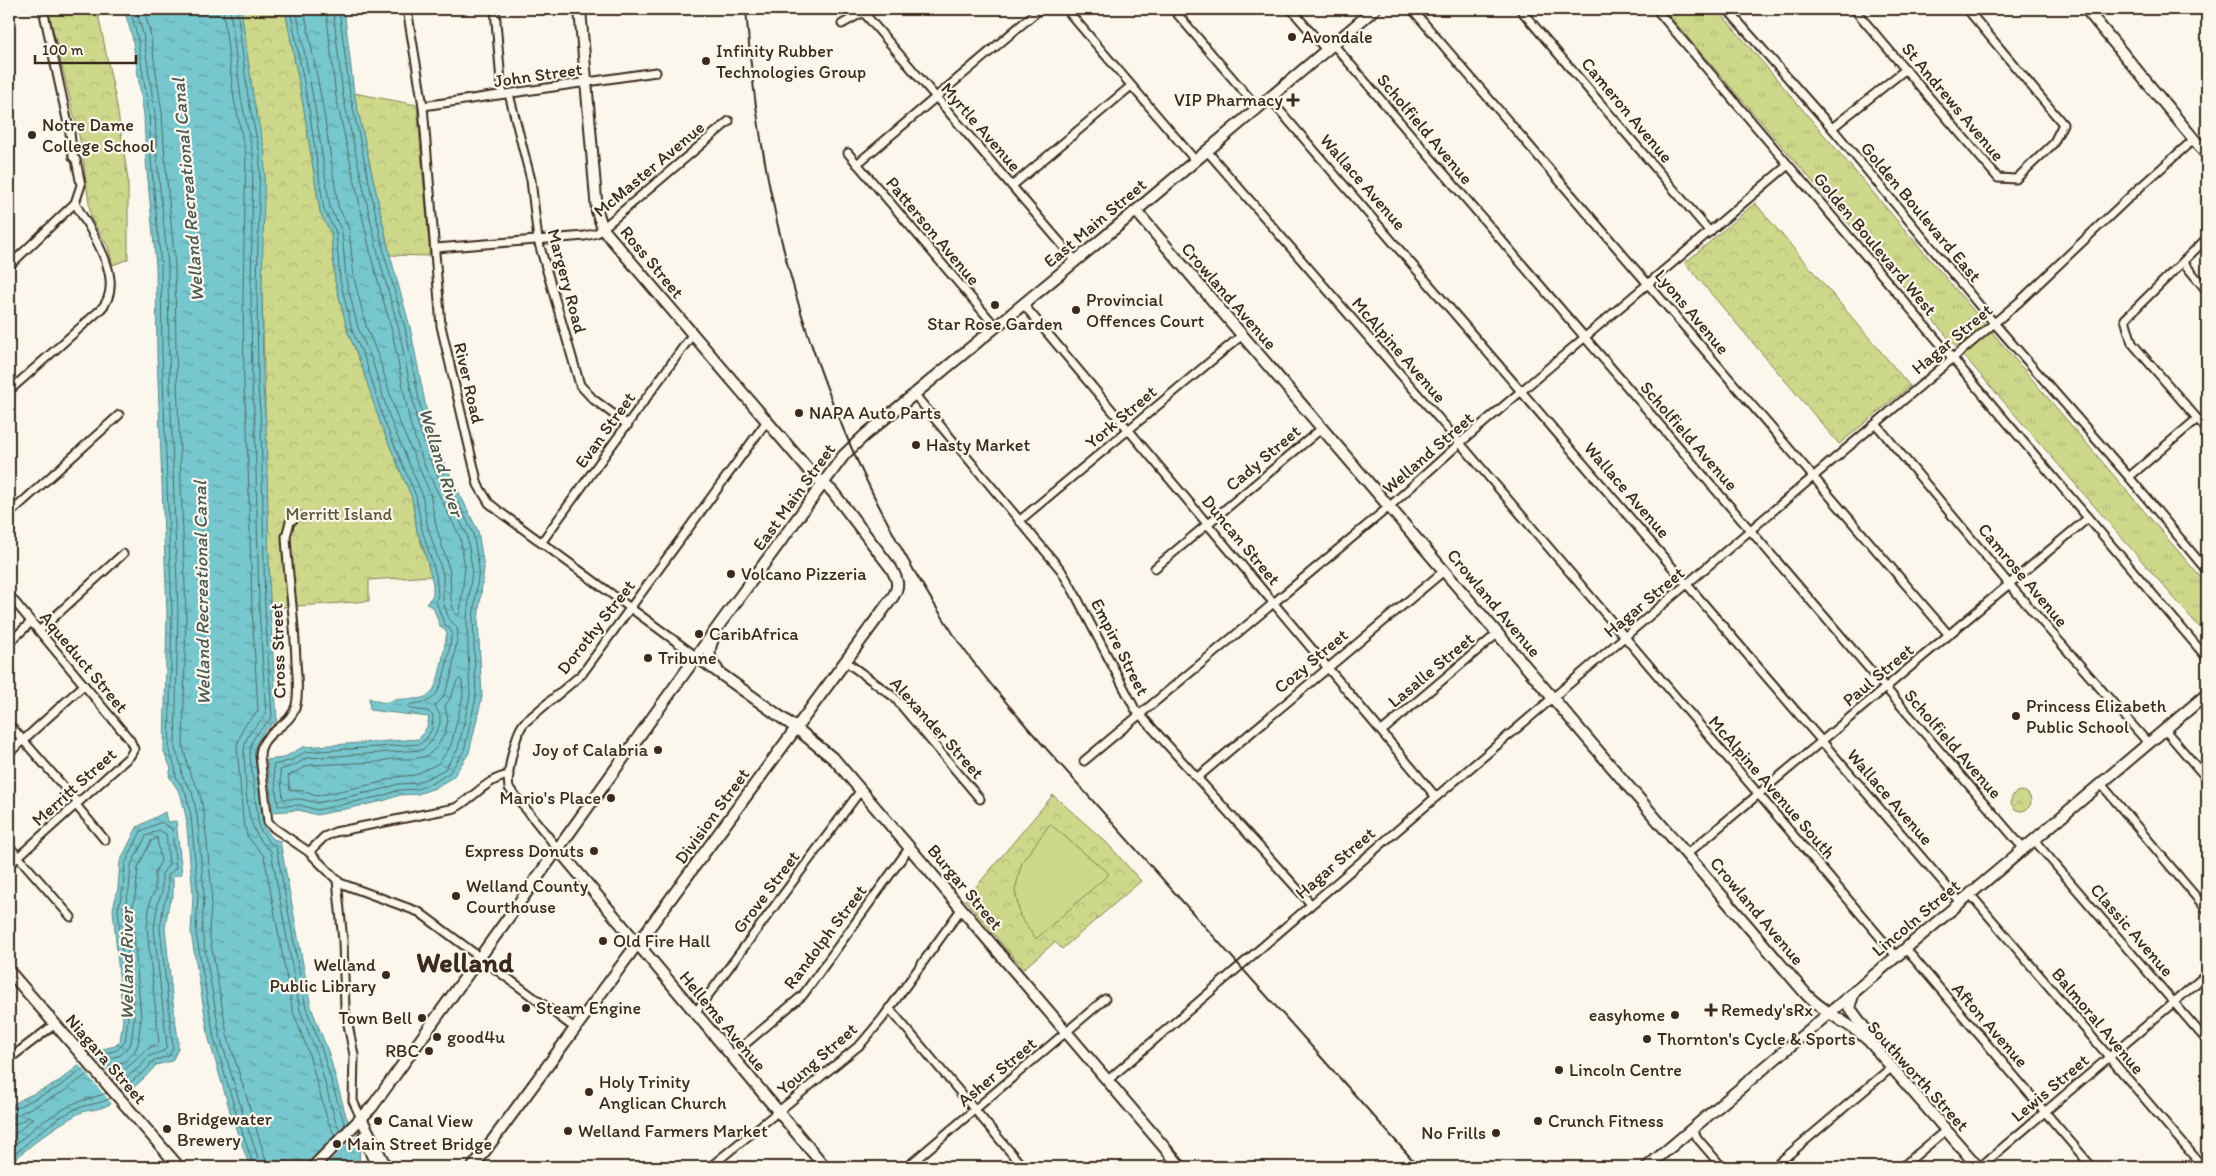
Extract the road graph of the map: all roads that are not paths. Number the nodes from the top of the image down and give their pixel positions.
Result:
1 (43, 9) edge
2 (407, 9) edge
3 (495, 9) edge
4 (580, 9) edge
5 (1040, 9) edge
6 (1066, 9) edge
7 (1173, 9) edge
8 (1291, 9) edge
9 (1375, 9) edge
10 (1412, 9) edge
11 (1532, 9) edge
12 (1656, 9) edge
13 (1727, 9) edge
14 (1854, 9) edge
15 (1967, 9) edge
16 (2086, 9) edge
17 (866, 11) edge
18 (1523, 12) edge
19 (842, 24) dead end
20 (1329, 47) junction
21 (1906, 69) junction
22 (656, 72) dead end
23 (586, 83) junction
24 (1131, 86) junction
25 (505, 94) junction
26 (936, 97) junction
27 (1269, 98) junction
28 (423, 106) junction
29 (1257, 107) junction
30 (729, 121) dead end
31 (1832, 128) junction
32 (2193, 140) junction
33 (1207, 151) junction
34 (848, 153) dead end
35 (2207, 155) edge
36 (1195, 160) junction
37 (856, 164) junction
38 (1788, 165) junction
39 (1012, 186) junction
40 (74, 203) junction
41 (1136, 211) junction
42 (602, 229) junction
43 (1710, 232) junction
44 (2207, 238) edge
45 (538, 240) junction
46 (436, 248) junction
47 (1076, 261) junction
48 (2183, 262) junction
49 (9, 266) edge
50 (1649, 284) junction
51 (2207, 291) edge
52 (1023, 304) junction
53 (1994, 323) junction
54 (996, 327) junction
55 (692, 335) junction
56 (1241, 336) junction
57 (1585, 339) junction
58 (1953, 358) junction
59 (9, 391) edge
60 (1523, 392) junction
61 (914, 394) junction
62 (119, 415) dead end
63 (2197, 418) junction
64 (767, 421) junction
65 (1876, 424) junction
66 (628, 425) junction
67 (1321, 428) junction
68 (1129, 430) junction
69 (2207, 430) edge
70 (1460, 443) junction
71 (1813, 477) junction
72 (2129, 477) junction
73 (824, 484) junction
74 (1390, 506) junction
75 (9, 514) edge
76 (298, 514) dead end
77 (2088, 518) junction
78 (1019, 520) junction
79 (1208, 524) junction
80 (1751, 530) junction
81 (541, 543) junction
82 (123, 554) dead end
83 (1155, 568) dead end
84 (1445, 570) junction
85 (2207, 571) edge
86 (1688, 584) junction
87 (2009, 584) junction
88 (9, 595) edge
89 (1274, 602) junction
90 (630, 608) junction
91 (731, 610) junction
92 (31, 622) junction
93 (39, 631) junction
94 (1498, 633) junction
95 (1948, 635) junction
96 (1624, 638) junction
97 (9, 643) edge
98 (697, 658) junction
99 (2207, 658) edge
100 (846, 661) junction
101 (1328, 666) junction
102 (721, 673) junction
103 (84, 685) junction
104 (1886, 689) junction
105 (2207, 694) edge
106 (1553, 698) junction
107 (1141, 714) junction
108 (9, 724) edge
109 (796, 728) junction
110 (2166, 730) junction
111 (1382, 731) junction
112 (23, 740) junction
113 (1822, 741) junction
114 (2149, 744) junction
115 (134, 749) joint
116 (9, 753) edge
117 (1084, 761) dead end
118 (509, 775) junction
119 (1198, 777) junction
120 (2207, 779) edge
121 (2102, 784) junction
122 (861, 790) junction
123 (1759, 794) junction
124 (1436, 797) junction
125 (980, 799) dead end
126 (77, 804) junction
127 (105, 840) dead end
128 (2034, 840) junction
129 (9, 846) edge
130 (910, 847) junction
131 (558, 848) junction
132 (2023, 848) junction
133 (309, 852) junction
134 (1687, 854) junction
135 (18, 856) junction
136 (9, 865) edge
137 (337, 880) junction
138 (1970, 894) junction
139 (1960, 902) junction
140 (1311, 904) junction
141 (962, 908) junction
142 (2207, 910) edge
143 (71, 917) dead end
144 (638, 944) junction
145 (1900, 952) junction
146 (478, 958) junction
147 (9, 971) edge
148 (2207, 974) edge
149 (1793, 980) junction
150 (1856, 991) junction
151 (1106, 999) dead end
152 (2174, 1002) junction
153 (889, 1008) junction
154 (695, 1013) junction
155 (1828, 1014) junction
156 (54, 1024) junction
157 (576, 1029) junction
158 (1066, 1032) junction
159 (1800, 1038) junction
160 (2207, 1041) edge
161 (1882, 1055) junction
162 (731, 1056) junction
163 (2109, 1057) junction
164 (9, 1059) edge
165 (1892, 1067) junction
166 (1108, 1080) junction
167 (975, 1110) junction
168 (778, 1112) junction
169 (2045, 1112) junction
170 (361, 1118) junction
171 (1692, 1129) junction
172 (1946, 1130) junction
173 (176, 1164) edge
174 (165, 1167) edge
175 (313, 1167) edge
176 (377, 1167) edge
177 (386, 1167) edge
178 (473, 1167) edge
179 (710, 1167) edge
180 (825, 1167) edge
181 (907, 1167) edge
182 (1023, 1167) edge
183 (1181, 1167) edge
184 (1647, 1167) edge
185 (1722, 1167) edge
186 (1774, 1167) edge
187 (1902, 1167) edge
188 (1979, 1167) edge
189 (2092, 1167) edge
190 (2203, 1167) edge

1 - 40 street
2 - 28 street, River Road
3 - 25 street, Margery Road
4 - 23 main road, Ross Street
5 - 26 street
6 - 24 street
7 - 29 street
8 - 20 street, Scholfield Avenue
9 - 20 main road, East Main Street
10 - 50 street, Lyons Avenue
11 - 18 street
12 - 38 street, Golden Boulevard West
13 - 31 street, Golden Boulevard East
14 - 21 street, St Andrews Avenue
15 - 21 street, St Andrews Avenue
16 - 32 main road
17 - 19 street
17 - 26 street, Myrtle Avenue
18 - 43 street, Cameron Avenue
20 - 27 main road, East Main Street
20 - 57 street, Scholfield Avenue
21 - 31 street
22 - 23 street, John Street
23 - 25 street, John Street
23 - 42 main road, Ross Street
24 - 36 street
24 - 39 street
25 - 28 street, John Street
25 - 45 street, Margery Road
26 - 37 street
26 - 39 street, Myrtle Avenue
27 - 29 main road, East Main Street
27 - 60 street, Wallace Avenue
28 - 46 street, River Road
29 - 33 main road, East Main Street
30 - 42 street, McMaster Avenue
31 - 53 street, Golden Boulevard East
32 - 35 main road
32 - 53 street, Hagar Street
33 - 36 main road, East Main Street
33 - 70 street, McAlpine Avenue
34 - 37 street, Patterson Avenue
36 - 41 main road, East Main Street
37 - 54 street, Patterson Avenue
38 - 43 street, Welland Street
38 - 58 street, Golden Boulevard West
39 - 47 street, Myrtle Avenue
40 - 49 street
40 - 59 street
41 - 47 main road, East Main Street
41 - 56 main road, Crowland Avenue
42 - 45 street, McMaster Avenue
42 - 55 main road, Ross Street
43 - 50 street, Welland Street
44 - 48 street
45 - 46 street, McMaster Avenue
45 - 66 street, Margery Road
46 - 81 street, River Road
47 - 52 main road, East Main Street
48 - 51 street
48 - 63 street
50 - 57 street, Welland Street
50 - 71 street, Lyons Avenue
52 - 54 main road, East Main Street
52 - 68 street, Duncan Street
53 - 58 street, Hagar Street
53 - 72 street, Golden Boulevard East
54 - 61 main road, East Main Street
55 - 64 main road, Ross Street
55 - 66 street, Evan Street
56 - 67 main road, Crowland Avenue
56 - 68 street, York Street
57 - 60 street, Welland Street
57 - 80 street, Scholfield Avenue
58 - 65 street, Hagar Street
58 - 77 street, Golden Boulevard West
60 - 70 street, Welland Street
60 - 86 street, Wallace Avenue
61 - 73 main road, East Main Street
61 - 78 street, Empire Street
62 - 75 street
63 - 69 street
63 - 72 street
64 - 73 main road, Ross Street
64 - 90 street, Dorothy Street
65 - 71 street, Hagar Street
65 - 87 street, Camrose Avenue
66 - 81 street, Evan Street
67 - 74 main road, Crowland Avenue
67 - 79 street, Cady Street
68 - 78 street, York Street
68 - 79 street, Duncan Street
70 - 74 street, Welland Street
70 - 96 street, McAlpine Avenue
71 - 80 street, Hagar Street
71 - 95 street, Lyons Avenue
72 - 85 street, Golden Boulevard East
73 - 91 main road, East Main Street
73 - 100 main road, Division Street
74 - 84 main road, Crowland Avenue
74 - 89 street, Welland Street
76 - 133 street, Cross Street
77 - 87 street, Paul Street
77 - 99 street, Golden Boulevard West
78 - 107 street, Empire Street
79 - 83 street, Cady Street
79 - 89 street, Duncan Street
80 - 86 street, Hagar Street
80 - 104 street, Scholfield Avenue
81 - 90 street, River Road
82 - 93 street
84 - 94 main road, Crowland Avenue
84 - 101 street, Cozy Street
86 - 96 street, Hagar Street
86 - 113 street, Wallace Avenue
87 - 95 street, Paul Street
87 - 114 street, Camrose Avenue
88 - 92 street, Aqueduct Street
89 - 101 street, Duncan Street
89 - 107 street, Welland Street
90 - 98 street, River Road
90 - 118 street, Dorothy Street
91 - 98 main road, East Main Street
91 - 102 main road
92 - 93 street, Aqueduct Street
92 - 97 street
93 - 103 street, Aqueduct Street
94 - 106 main road, Crowland Avenue
94 - 111 street, Lasalle Street
95 - 104 street, Paul Street
96 - 106 street, Hagar Street
96 - 123 street, McAlpine Avenue South
98 - 102 main road, Burgar Street
98 - 131 main road, East Main Street
100 - 109 main road, Division Street
100 - 125 street, Alexander Street
101 - 111 street, Duncan Street
101 - 119 street, Cozy Street
102 - 109 main road, Burgar Street
103 - 112 street
103 - 115 street, Aqueduct Street
104 - 113 street, Paul Street
104 - 132 street, Scholfield Avenue
105 - 110 main road, Lincoln Street
106 - 124 street, Hagar Street
106 - 134 main road, Crowland Avenue
107 - 117 street, Welland Street
107 - 119 street, Empire Street
108 - 112 street
109 - 122 main road, Burgar Street
109 - 144 main road, Division Street
110 - 114 main road, Lincoln Street
110 - 120 street
111 - 124 street, Duncan Street
112 - 116 street
112 - 126 street
113 - 123 street, Paul Street
113 - 139 street, Wallace Avenue
114 - 121 main road, Lincoln Street
115 - 126 street, Merritt Street
118 - 131 street, Dorothy Street
118 - 133 street
119 - 140 street, Empire Street
121 - 128 main road, Lincoln Street
121 - 142 street
122 - 130 main road, Burgar Street
122 - 154 street, Grove Street
123 - 134 street, Paul Street
123 - 145 street, McAlpine Avenue South
124 - 140 street, Hagar Street
126 - 127 street
126 - 135 street, Merritt Street
128 - 132 main road, Lincoln Street
128 - 152 street, Classic Avenue
129 - 135 street
130 - 141 main road, Burgar Street
130 - 162 street, Randolph Street
131 - 144 main road, Hellems Avenue
131 - 146 main road, East Main Street
132 - 138 main road, Lincoln Street
133 - 137 street, Cross Street
134 - 149 main road, Crowland Avenue
135 - 136 street, Merritt Street
135 - 143 street
137 - 146 street, Cross Street
137 - 170 street
138 - 139 main road, Lincoln Street
138 - 163 street, Balmoral Avenue
139 - 145 main road, Lincoln Street
140 - 166 street, Hagar Street
141 - 153 street, Young Street
141 - 158 main road, Burgar Street
144 - 154 main road, Hellems Avenue
144 - 157 main road, Division Street
145 - 150 main road, Lincoln Street
145 - 169 street, Afton Avenue
146 - 157 street, Cross Street
146 - 170 main road, East Main Street
147 - 156 main road, Niagara Street
148 - 152 street, Lewis Street
149 - 155 main road, Crowland Avenue
149 - 159 main road
150 - 155 main road, Lincoln Street
150 - 161 main road
151 - 158 street, Asher Street
152 - 160 street, Classic Avenue
152 - 163 street, Lewis Street
153 - 167 street
153 - 168 street, Young Street
154 - 162 main road, Hellems Avenue
155 - 159 main road, Lincoln Street
155 - 161 main road, Southworth Street
156 - 164 street
156 - 173 main road, Niagara Street
157 - 178 main road, Division Street
158 - 166 main road, Burgar Street
158 - 167 street, Asher Street
159 - 171 main road, Lincoln Street
161 - 165 main road, Southworth Street
162 - 168 main road, Hellems Avenue
163 - 169 street, Lewis Street
163 - 190 street, Balmoral Avenue
165 - 172 main road, Southworth Street
165 - 186 street
166 - 183 main road, Burgar Street
167 - 181 street, Asher Street
167 - 182 street
168 - 179 street, Young Street
168 - 180 main road, Hellems Avenue
169 - 188 street, Lewis Street
169 - 189 street, Afton Avenue
170 - 175 main road, East Main Street
170 - 176 main road
170 - 177 main road
171 - 184 main road, Lincoln Street
171 - 185 street
172 - 187 street
172 - 188 main road, Southworth Street
173 - 174 street

